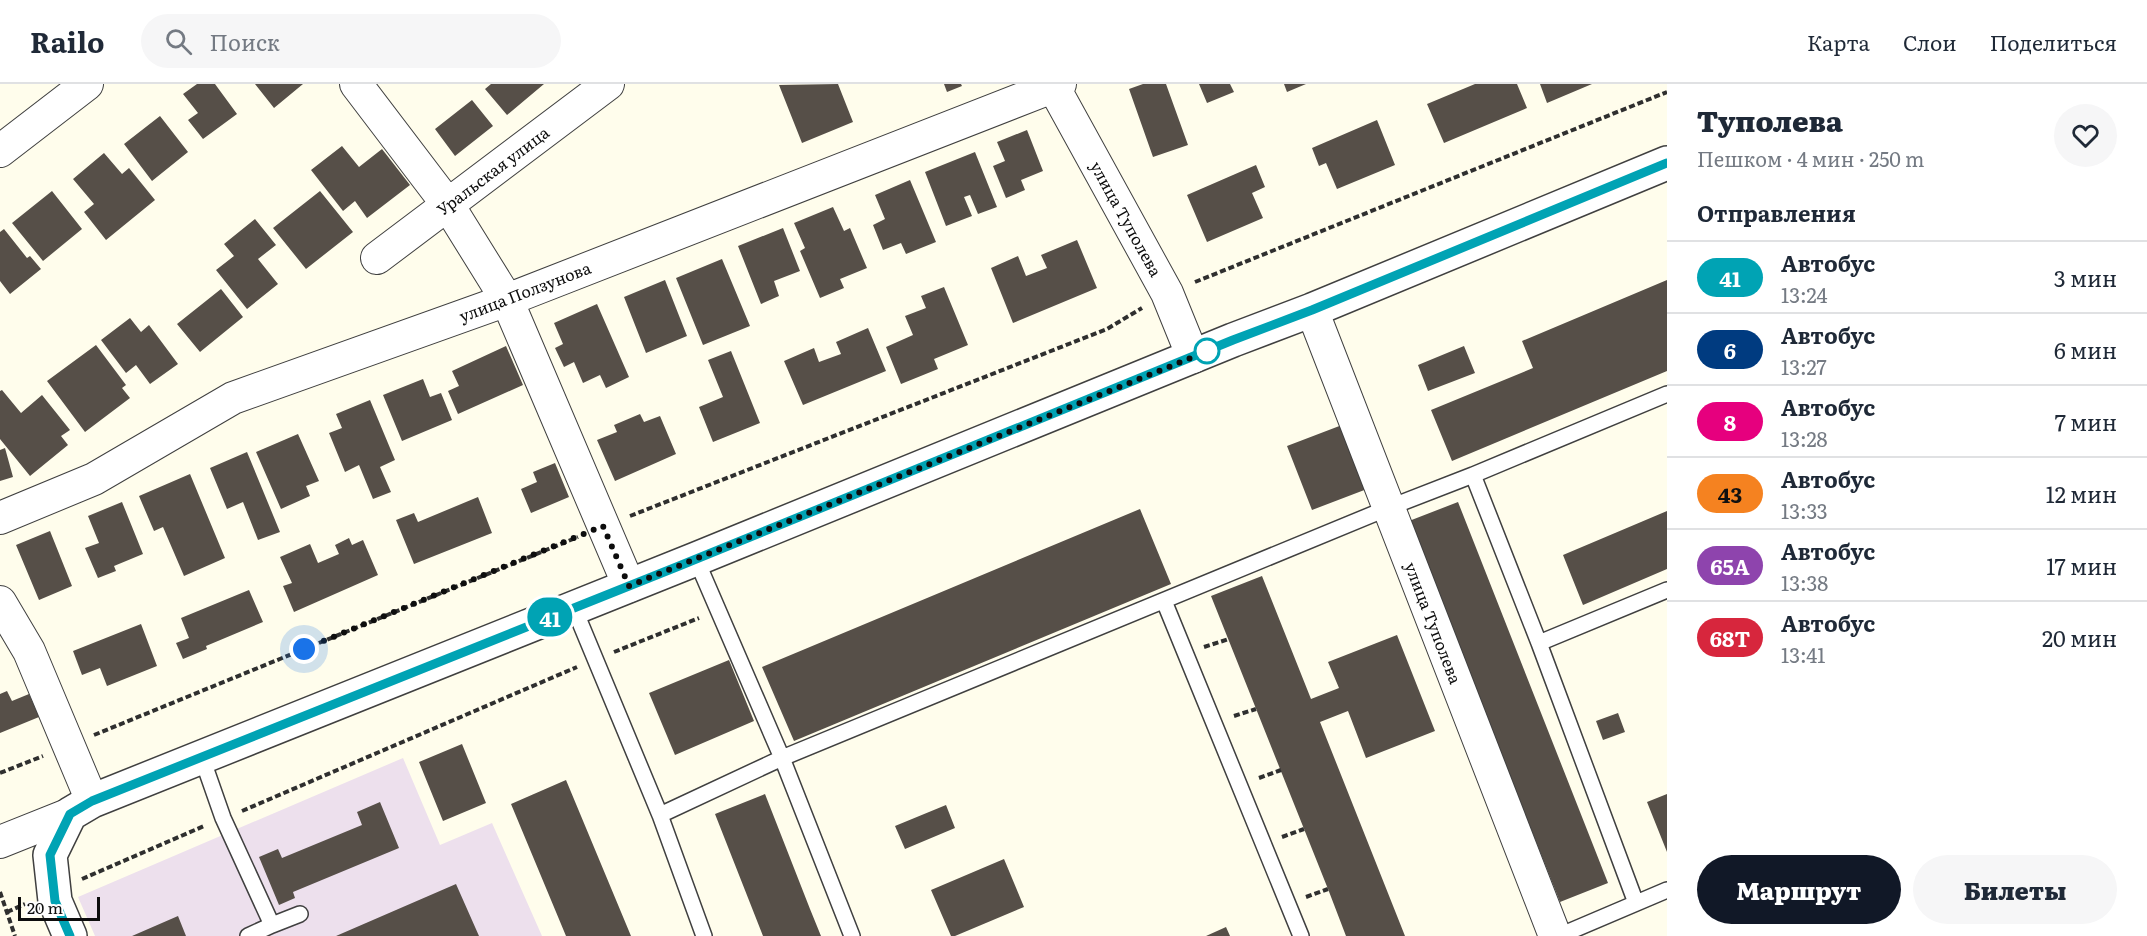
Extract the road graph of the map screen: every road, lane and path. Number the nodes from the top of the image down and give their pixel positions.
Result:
1 (87, 84) edge
2 (356, 84) edge
3 (608, 84) edge
4 (1055, 85) edge
5 (1667, 92) edge
6 (0, 151) edge
7 (1667, 163) edge
8 (448, 205) junction
9 (377, 258) dead end
10 (1167, 293) junction
11 (507, 300) junction
12 (1312, 310) junction
13 (1193, 357) junction
14 (1667, 394) edge
15 (1473, 475) junction
16 (1388, 508) junction
17 (0, 518) edge
18 (603, 526) junction
19 (696, 559) junction
20 (629, 586) junction
21 (1667, 590) edge
22 (1164, 601) junction
23 (0, 602) edge
24 (574, 608) junction
25 (717, 611) junction
26 (1539, 643) junction
27 (596, 659) junction
28 (69, 745) junction
29 (202, 758) junction
30 (782, 758) junction
31 (0, 773) edge
32 (81, 808) junction
33 (660, 815) junction
34 (224, 818) junction
35 (0, 842) edge
36 (1667, 890) edge
37 (54, 891) junction
38 (0, 892) edge
39 (1636, 903) junction
40 (7, 912) junction
41 (300, 914) dead end
42 (272, 925) junction
43 (15, 936) edge
44 (70, 936) edge
45 (248, 936) edge
46 (704, 936) edge
47 (852, 936) edge
48 (1301, 936) edge
49 (1555, 936) edge
50 (1559, 936) edge

1 - 6 street
2 - 8 street
3 - 8 street, Уральская улица
4 - 10 street, улица Туполева
4 - 11 street, улица Ползунова
5 - 10 path
7 - 12 street
8 - 9 street, Уральская улица
8 - 11 street
10 - 13 street, улица Туполева
10 - 18 path
11 - 17 street, улица Ползунова
11 - 18 street
12 - 13 street
12 - 16 street, улица Туполева
13 - 19 street
14 - 15 lane
15 - 16 lane
15 - 26 lane
16 - 22 lane
16 - 49 street, улица Туполева
18 - 20 street
18 - 28 path
19 - 20 street
19 - 25 lane
20 - 24 street
21 - 26 lane
22 - 30 lane
22 - 48 lane
23 - 28 street
24 - 27 lane
24 - 29 street
25 - 27 path
25 - 30 lane
26 - 39 lane
27 - 33 lane
27 - 34 path
28 - 31 path
28 - 32 street
29 - 32 street
29 - 34 lane
30 - 33 lane
30 - 47 lane
32 - 35 street
32 - 37 street
33 - 46 lane
34 - 37 path
34 - 42 lane
36 - 39 lane
37 - 40 path
37 - 44 street
38 - 40 path
39 - 50 lane
40 - 43 path
41 - 42 lane
42 - 45 lane

